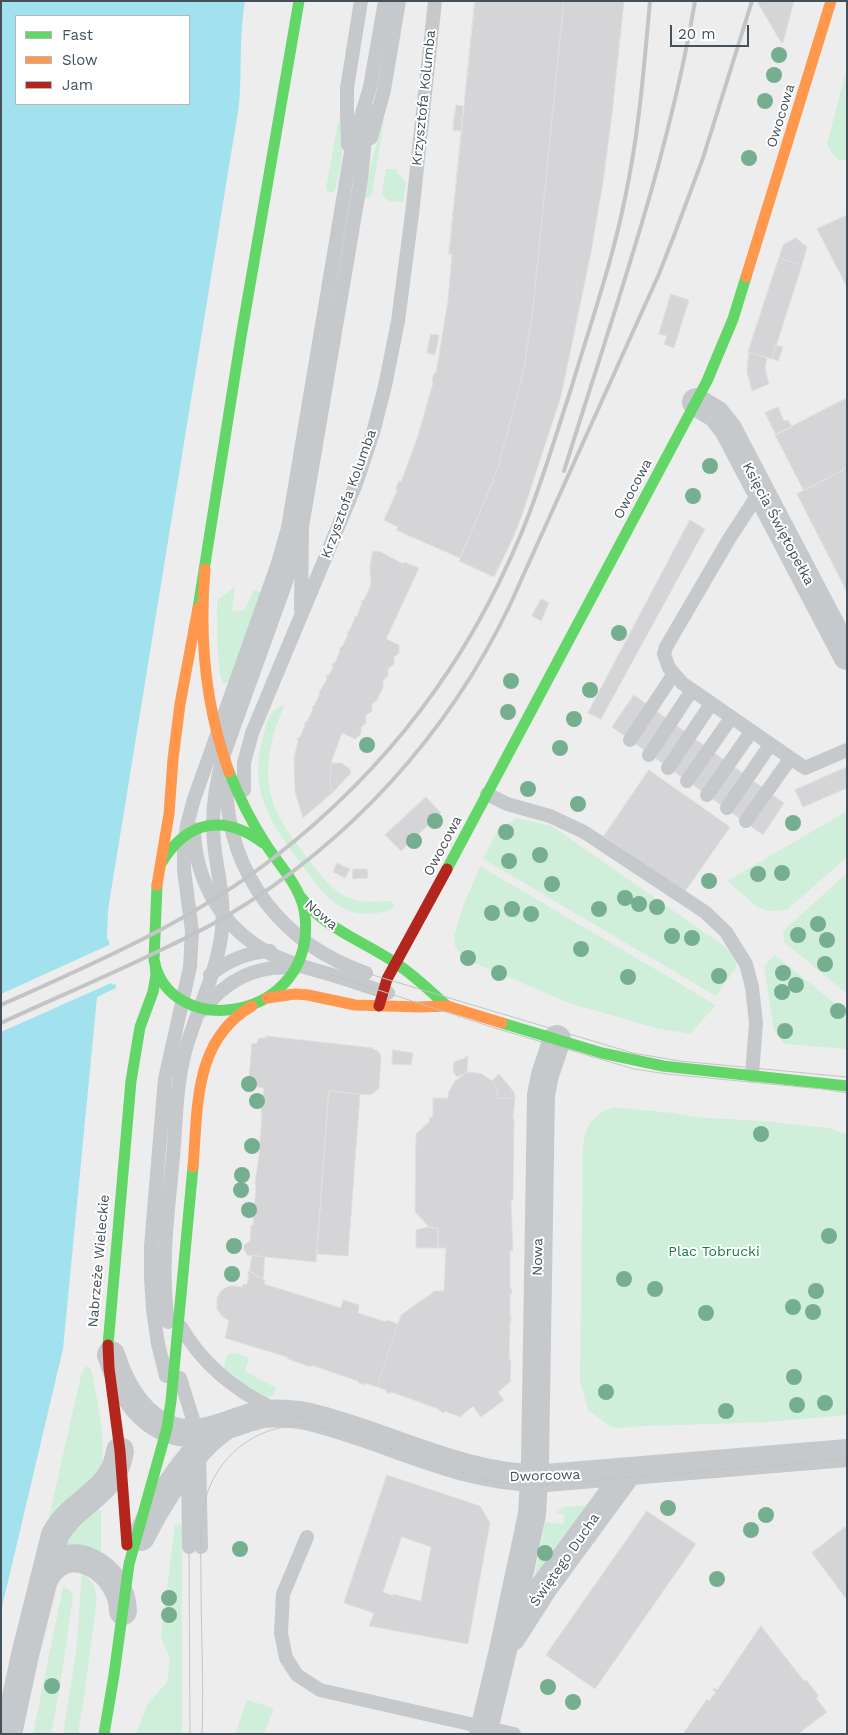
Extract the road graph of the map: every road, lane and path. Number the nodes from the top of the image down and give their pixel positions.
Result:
1 (298, 1) edge
2 (361, 1) edge
3 (385, 1) edge
4 (399, 1) edge
5 (435, 1) edge
6 (831, 1) edge
7 (372, 77) junction
8 (360, 179) junction
9 (346, 180) junction
10 (696, 402) junction
11 (761, 490) junction
12 (303, 520) junction
13 (205, 569) junction
14 (299, 621) junction
15 (847, 656) edge
16 (674, 675) junction
17 (692, 690) junction
18 (711, 704) junction
19 (730, 718) junction
20 (751, 732) junction
21 (217, 735) junction
22 (630, 740) dead end
23 (770, 746) junction
24 (847, 750) edge
25 (649, 755) dead end
26 (790, 759) junction
27 (225, 762) junction
28 (668, 768) dead end
29 (687, 781) dead end
30 (487, 794) junction
31 (707, 795) dead end
32 (727, 808) dead end
33 (746, 822) dead end
34 (213, 824) junction
35 (254, 824) junction
36 (230, 825) junction
37 (190, 831) junction
38 (271, 852) junction
39 (161, 865) junction
40 (300, 896) junction
41 (223, 914) junction
42 (266, 951) junction
43 (299, 957) junction
44 (396, 962) junction
45 (155, 964) junction
46 (212, 973) junction
47 (385, 985) junction
48 (267, 998) junction
49 (434, 1001) junction
50 (255, 1004) junction
51 (194, 1005) junction
52 (379, 1006) junction
53 (557, 1039) junction
54 (752, 1075) junction
55 (847, 1086) edge
56 (154, 1210) junction
57 (166, 1295) junction
58 (178, 1324) junction
59 (108, 1337) junction
60 (176, 1360) junction
61 (172, 1394) junction
62 (289, 1414) junction
63 (187, 1441) junction
64 (120, 1451) junction
65 (847, 1453) edge
66 (629, 1471) junction
67 (534, 1478) junction
68 (306, 1537) dead end
69 (195, 1547) dead end
70 (129, 1564) junction
71 (43, 1582) junction
72 (123, 1611) junction
73 (503, 1650) junction
74 (483, 1730) edge
75 (8, 1734) edge
76 (104, 1734) edge
77 (514, 1734) edge

1 - 13 street, Krzysztofa Kolumba
2 - 9 lane
3 - 7 lane
4 - 8 lane
5 - 14 lane, Krzysztofa Kolumba
6 - 10 street, Owocowa
7 - 8 lane
7 - 9 lane
8 - 12 lane
9 - 21 lane
10 - 11 street, Księcia Świętopełka
10 - 30 street, Owocowa
11 - 15 street, Księcia Świętopełka
11 - 16 lane
12 - 14 lane
12 - 27 lane
13 - 21 street, Krzysztofa Kolumba
13 - 39 street, Krzysztofa Kolumba
14 - 35 lane, Krzysztofa Kolumba
16 - 17 lane
16 - 22 lane
17 - 18 lane
17 - 25 lane
18 - 19 lane
18 - 28 lane
19 - 20 lane
19 - 29 lane
20 - 23 lane
20 - 31 lane
21 - 27 street, Krzysztofa Kolumba
21 - 37 lane
23 - 26 lane
23 - 32 lane
24 - 26 lane
26 - 33 lane
27 - 34 lane
27 - 35 street, Krzysztofa Kolumba
27 - 36 lane
30 - 44 street, Owocowa
30 - 54 lane
34 - 36 street, Krzysztofa Kolumba
34 - 37 street, Krzysztofa Kolumba
34 - 41 lane
35 - 38 street, Krzysztofa Kolumba
36 - 38 street, Krzysztofa Kolumba
36 - 43 lane
37 - 39 street, Krzysztofa Kolumba
37 - 41 lane
37 - 51 lane
38 - 40 street, Krzysztofa Kolumba
39 - 45 street, Krzysztofa Kolumba
40 - 43 street, Krzysztofa Kolumba
40 - 44 street, Nowa
41 - 42 lane
41 - 46 lane
42 - 43 lane
42 - 46 lane
43 - 47 lane
43 - 47 lane
43 - 48 street
43 - 51 lane
44 - 47 street
44 - 49 street, Nowa
45 - 51 street, Krzysztofa Kolumba
45 - 59 street, Nabrzeże Wieleckie
46 - 51 lane
47 - 49 lane
47 - 52 street
48 - 50 street
48 - 52 street
49 - 52 street
49 - 53 street, Nowa
50 - 51 street
50 - 58 street
51 - 56 lane
51 - 57 lane
53 - 54 street, Nowa
53 - 67 street, Nowa
54 - 55 street, Nowa
56 - 57 lane
56 - 61 lane
57 - 58 lane
57 - 60 lane
58 - 60 street
58 - 62 lane
59 - 63 street
59 - 64 street, Nabrzeże Wieleckie
60 - 61 street
60 - 63 lane
61 - 63 lane
62 - 63 street, Dworcowa
62 - 67 street, Dworcowa
63 - 69 lane
63 - 70 street, Nabrzeże Wieleckie
63 - 70 street
64 - 70 street, Nabrzeże Wieleckie
64 - 71 street
65 - 66 street, Dworcowa
66 - 67 street, Dworcowa
66 - 73 street, Świętego Ducha
67 - 73 street, Świętego Ducha
68 - 74 lane
70 - 72 street, Nabrzeże Wieleckie
71 - 72 street
71 - 75 street
72 - 76 street, Nabrzeże Wieleckie
73 - 74 street, Świętego Ducha
74 - 77 lane

